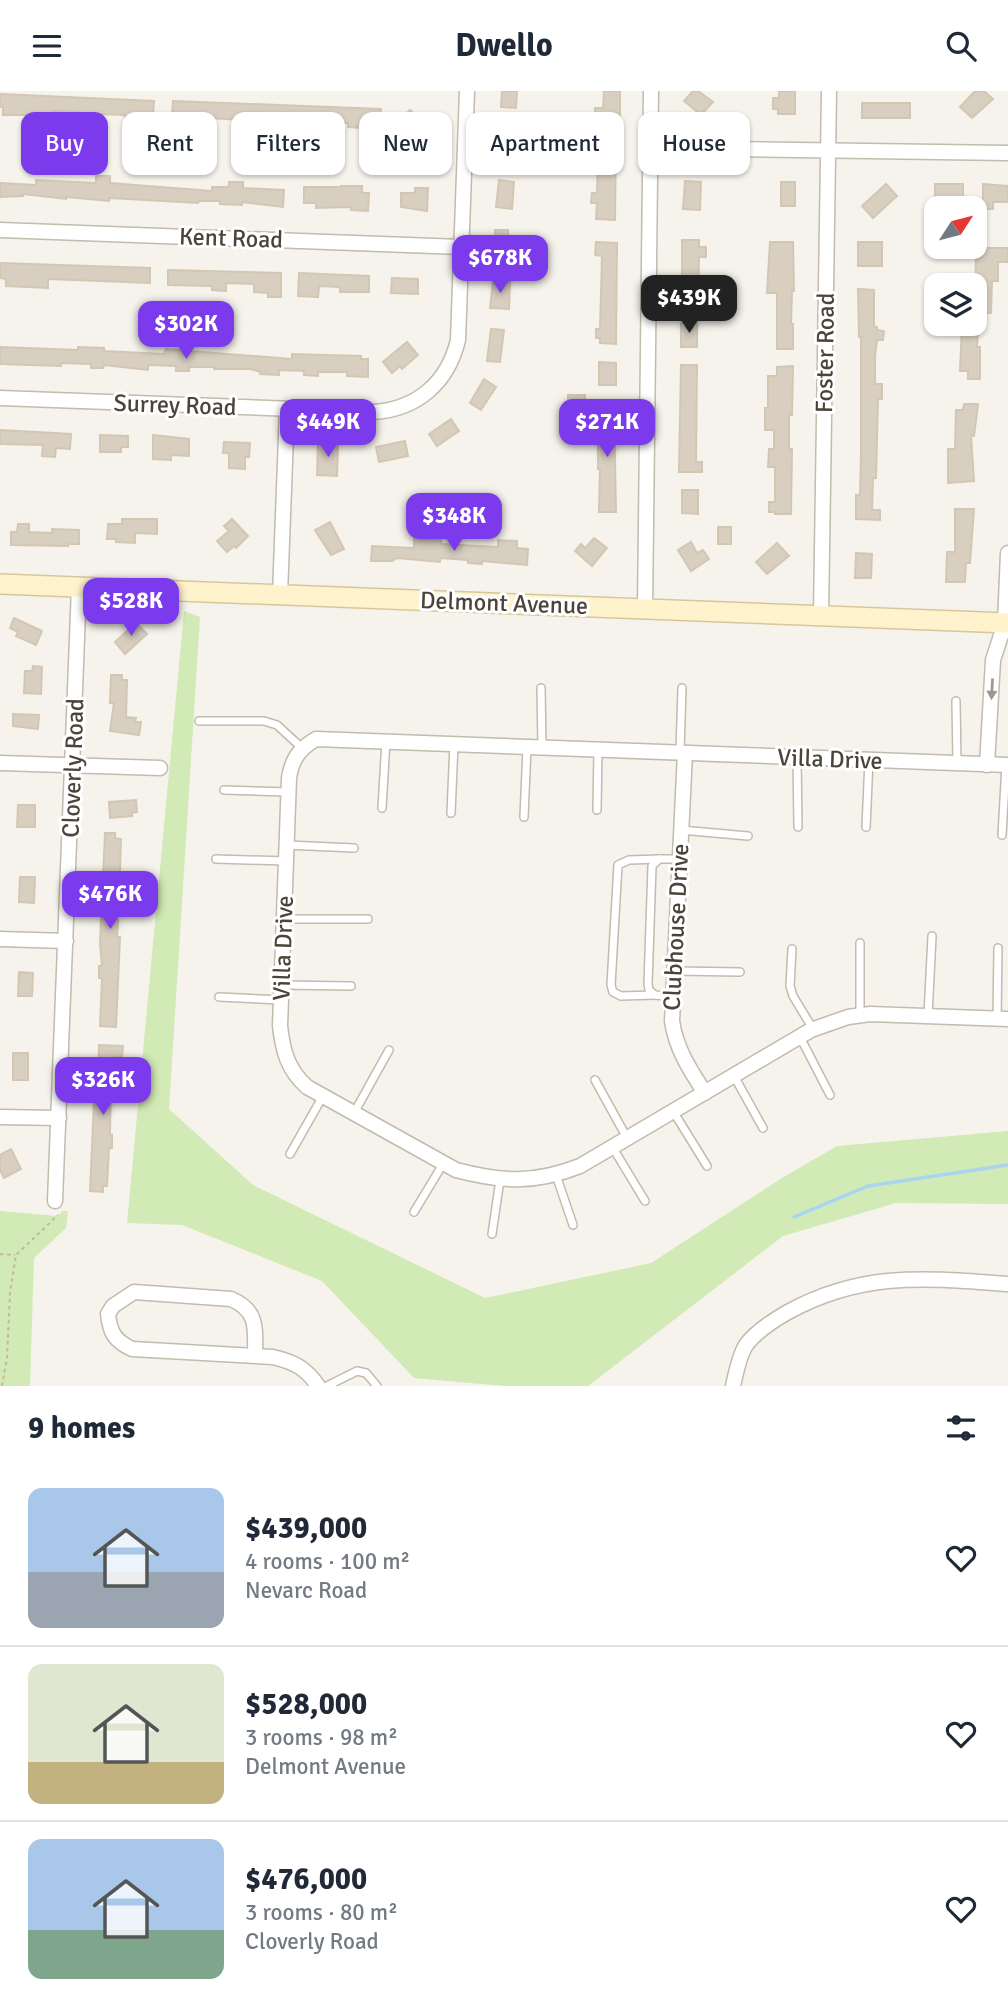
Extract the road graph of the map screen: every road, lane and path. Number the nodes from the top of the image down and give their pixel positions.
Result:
1 (467, 91) edge
2 (651, 91) edge
3 (829, 91) edge
4 (651, 112) edge
5 (750, 150) edge
6 (828, 151) junction
7 (1008, 153) edge
8 (650, 175) edge
9 (0, 230) edge
10 (461, 247) junction
11 (0, 398) edge
12 (287, 409) junction
13 (1008, 552) edge
14 (0, 584) edge
15 (79, 587) junction
16 (280, 594) junction
17 (645, 609) junction
18 (821, 616) junction
19 (1007, 627) edge
20 (541, 688) dead end
21 (681, 688) dead end
22 (956, 701) dead end
23 (199, 722) dead end
24 (386, 740) junction
25 (454, 743) junction
26 (534, 747) junction
27 (302, 748) junction
28 (598, 750) junction
29 (682, 753) junction
30 (797, 757) junction
31 (869, 760) junction
32 (0, 763) edge
33 (957, 763) junction
34 (987, 765) junction
35 (1007, 765) edge
36 (73, 766) junction
37 (160, 768) dead end
38 (224, 790) dead end
39 (289, 792) junction
40 (382, 808) dead end
41 (597, 810) dead end
42 (451, 813) dead end
43 (524, 817) dead end
44 (798, 827) dead end
45 (866, 827) dead end
46 (681, 830) junction
47 (1002, 835) dead end
48 (748, 836) dead end
49 (287, 845) junction
50 (354, 848) dead end
51 (216, 859) dead end
52 (659, 859) junction
53 (680, 859) junction
54 (286, 861) junction
55 (284, 919) junction
56 (368, 919) dead end
57 (932, 936) dead end
58 (0, 939) edge
59 (66, 941) junction
60 (860, 943) dead end
61 (792, 949) dead end
62 (998, 949) dead end
63 (674, 971) junction
64 (740, 972) dead end
65 (351, 986) dead end
66 (282, 992) junction
67 (655, 995) junction
68 (219, 997) dead end
69 (673, 997) junction
70 (860, 1015) junction
71 (928, 1016) junction
72 (1003, 1019) edge
73 (813, 1029) junction
74 (800, 1037) junction
75 (389, 1050) dead end
76 (734, 1076) junction
77 (595, 1080) dead end
78 (705, 1093) junction
79 (830, 1095) dead end
80 (323, 1096) junction
81 (674, 1111) junction
82 (354, 1114) junction
83 (0, 1117) edge
84 (59, 1118) junction
85 (763, 1128) dead end
86 (628, 1139) junction
87 (613, 1148) junction
88 (290, 1154) dead end
89 (443, 1164) junction
90 (707, 1166) dead end
91 (556, 1175) junction
92 (500, 1180) junction
93 (55, 1201) joint
94 (645, 1201) dead end
95 (414, 1212) dead end
96 (573, 1225) dead end
97 (492, 1234) dead end
98 (0, 1254) edge
99 (16, 1255) junction
100 (1008, 1284) edge
101 (255, 1356) junction
102 (2, 1386) edge
103 (318, 1386) edge
104 (327, 1386) edge
105 (377, 1386) edge
106 (733, 1386) edge

1 - 10 street, Surrey Road
2 - 4 street
3 - 6 street, Foster Road
5 - 6 street
6 - 7 street
6 - 18 street, Foster Road
8 - 17 street
9 - 10 street, Kent Road
10 - 12 street, Surrey Road
11 - 12 street, Surrey Road
12 - 16 street
13 - 19 street
14 - 15 street, Delmont Avenue
15 - 16 street, Delmont Avenue
15 - 36 street, Cloverly Road
16 - 17 street, Delmont Avenue
17 - 18 street, Delmont Avenue
18 - 19 street, Delmont Avenue
19 -> 34 street
20 - 26 lane
21 - 29 lane
22 - 33 lane
23 - 27 lane
24 - 25 street, Villa Drive
24 - 27 street, Villa Drive
24 - 40 lane
25 - 26 street, Villa Drive
25 - 42 lane
26 - 28 street, Villa Drive
26 - 43 lane
27 - 39 street, Villa Drive
28 - 29 street, Villa Drive
28 - 41 lane
29 - 30 street, Villa Drive
29 - 46 street, Clubhouse Drive
30 - 31 street, Villa Drive
30 - 44 lane
31 - 33 street, Villa Drive
31 - 45 lane
32 - 36 street
33 - 34 street, Villa Drive
34 - 35 street, Villa Drive
35 - 47 lane
36 - 37 street
36 - 59 street, Cloverly Road
38 - 39 lane
39 - 49 street, Villa Drive
46 - 48 lane
46 - 53 street, Clubhouse Drive
49 - 50 lane
49 - 54 street, Villa Drive
51 - 54 lane
52 - 53 lane
52 - 67 lane
52 - 67 lane
53 - 63 street, Clubhouse Drive
54 - 55 street, Villa Drive
55 - 56 lane
55 - 66 street, Villa Drive
57 - 71 lane
58 - 59 street
59 - 84 street, Cloverly Road
60 - 70 lane
61 - 73 lane
62 - 72 lane
63 - 64 lane
63 - 69 street, Clubhouse Drive
65 - 66 lane
66 - 68 lane
66 - 80 street, Villa Drive
67 - 69 lane
69 - 78 street, Clubhouse Drive
70 - 71 street, Villa Drive
70 - 73 street, Villa Drive
71 - 72 street, Villa Drive
73 - 74 street, Villa Drive
74 - 76 street, Villa Drive
74 - 79 lane
75 - 82 lane
76 - 78 street, Villa Drive
76 - 85 lane
77 - 86 lane
78 - 81 street, Villa Drive
80 - 82 street, Villa Drive
80 - 88 lane
81 - 86 street, Villa Drive
81 - 90 lane
82 - 89 street, Villa Drive
83 - 84 street
84 - 93 street, Cloverly Road
86 - 87 street, Villa Drive
87 - 91 street, Villa Drive
87 - 94 lane
89 - 92 street, Villa Drive
89 - 95 lane
91 - 92 street, Villa Drive
91 - 96 lane
92 - 97 lane
93 - 99 path
98 - 99 path
99 - 102 path
100 - 106 street
101 - 101 street
101 - 103 street
104 - 105 lane

